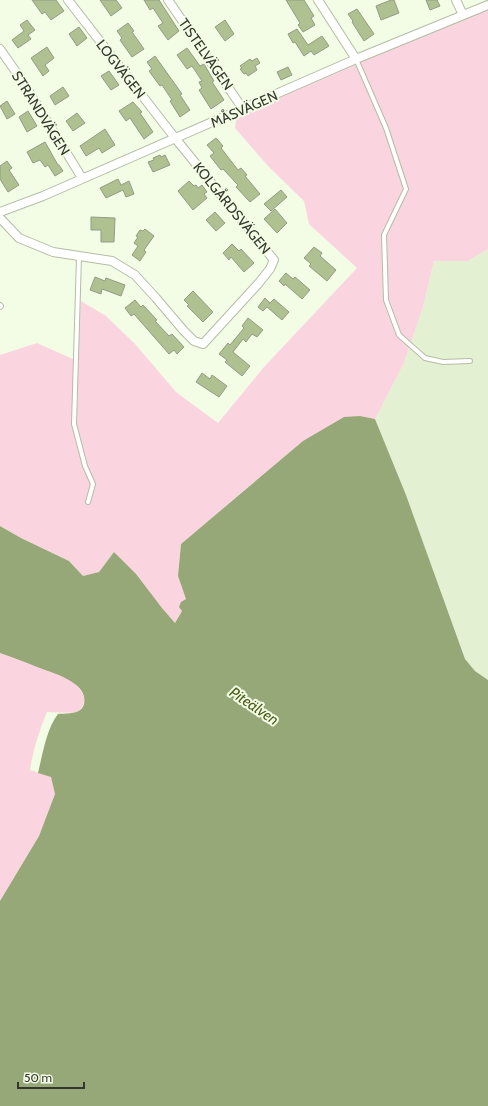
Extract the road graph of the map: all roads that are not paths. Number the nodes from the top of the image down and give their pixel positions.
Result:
1 (68, 0) edge
2 (168, 0) edge
3 (318, 0) edge
4 (456, 0) edge
5 (488, 5) edge
6 (463, 15) junction
7 (0, 49) edge
8 (356, 59) junction
9 (243, 109) junction
10 (175, 138) junction
11 (82, 178) junction
12 (0, 212) edge
13 (0, 218) edge
14 (79, 257) junction
15 (470, 361) dead end
16 (88, 502) dead end

1 - 10 street, LOGVÄGEN
2 - 9 street, TISTELVÄGEN
3 - 8 street
4 - 6 street
5 - 6 street, MÅSVÄGEN
6 - 8 street, MÅSVÄGEN
7 - 11 street, STRANDVÄGEN
8 - 9 street, MÅSVÄGEN
8 - 15 lane
9 - 10 street, MÅSVÄGEN
10 - 11 street, MÅSVÄGEN
10 - 14 street, KOLGÅRDSVÄGEN
11 - 12 street, MÅSVÄGEN
13 - 14 street, KOLGÅRDSVÄGEN
14 - 16 lane

